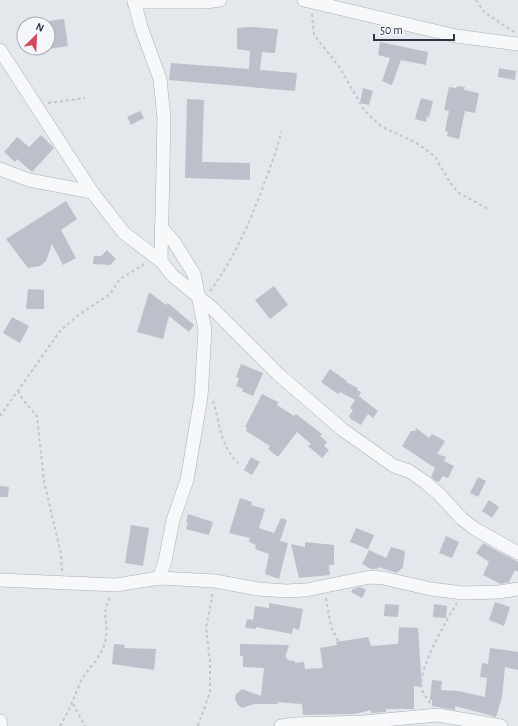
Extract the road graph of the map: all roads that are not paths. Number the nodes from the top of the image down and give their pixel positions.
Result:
1 (154, 0) edge
2 (220, 0) edge
3 (134, 1) edge
4 (313, 1) edge
5 (518, 44) edge
6 (0, 50) edge
7 (0, 169) edge
8 (92, 192) junction
9 (161, 227) junction
10 (158, 259) junction
11 (201, 298) junction
12 (518, 553) edge
13 (158, 578) junction
14 (0, 580) edge
15 (518, 589) edge
16 (0, 721) edge
17 (1, 726) edge
18 (281, 726) edge
19 (501, 726) edge

1 - 2 street
1 - 3 street
3 - 9 street
4 - 5 street
6 - 8 street
7 - 8 street
8 - 10 street
9 - 10 street
9 - 11 street
10 - 11 street
11 - 12 street
11 - 13 street
13 - 14 street
13 - 15 street
16 - 17 street
18 - 19 street

